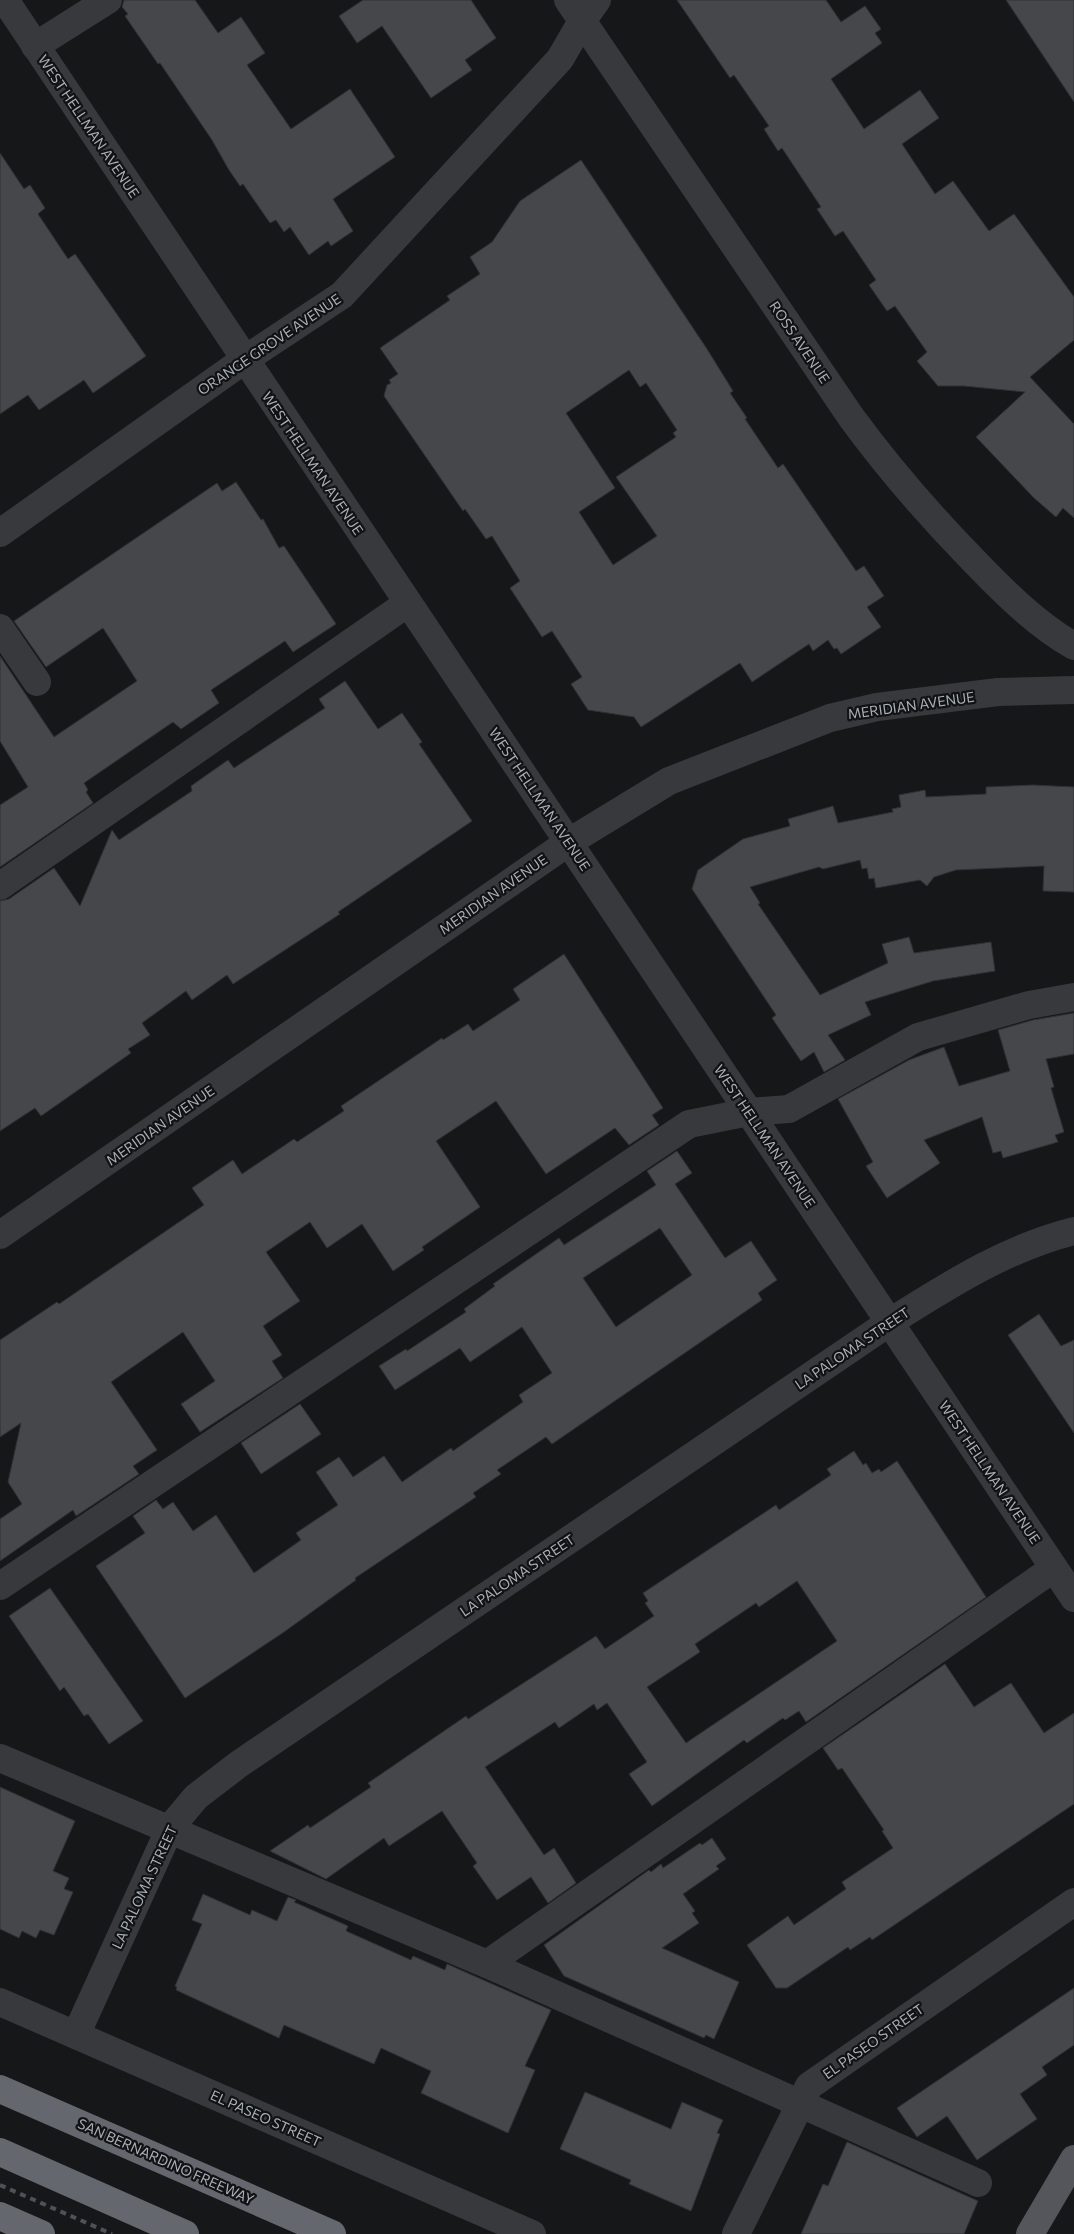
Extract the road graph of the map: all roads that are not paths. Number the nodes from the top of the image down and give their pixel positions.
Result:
1 (4, 0) edge
2 (108, 0) edge
3 (582, 7) edge
4 (36, 46) junction
5 (244, 360) junction
6 (0, 533) edge
7 (408, 603) junction
8 (0, 628) edge
9 (1074, 646) edge
10 (37, 682) dead end
11 (1074, 690) edge
12 (569, 842) junction
13 (0, 886) edge
14 (1074, 997) edge
15 (749, 1112) junction
16 (2, 1229) edge
17 (1074, 1231) edge
18 (890, 1322) junction
19 (1054, 1568) junction
20 (0, 1586) edge
21 (1074, 1598) edge
22 (0, 1758) edge
23 (170, 1828) junction
24 (1074, 1902) edge
25 (487, 1964) junction
26 (0, 2002) edge
27 (76, 2035) junction
28 (0, 2089) edge
29 (800, 2102) junction
30 (0, 2152) edge
31 (1074, 2159) edge
32 (978, 2183) dead end
33 (0, 2216) edge
34 (41, 2234) edge
35 (185, 2234) edge
36 (332, 2234) edge
37 (532, 2234) edge
38 (736, 2234) edge
39 (1030, 2234) edge

1 - 4 street, WEST HELLMAN AVENUE
2 - 4 street
3 - 5 street, ORANGE GROVE AVENUE
3 - 9 street, ROSS AVENUE
4 - 5 street, WEST HELLMAN AVENUE
5 - 6 street, ORANGE GROVE AVENUE
5 - 7 street, WEST HELLMAN AVENUE
7 - 12 street, WEST HELLMAN AVENUE
7 - 13 street
8 - 10 street
11 - 12 street, MERIDIAN AVENUE
12 - 15 street, WEST HELLMAN AVENUE
12 - 16 street, MERIDIAN AVENUE
14 - 15 street
15 - 18 street, WEST HELLMAN AVENUE
15 - 20 street
17 - 18 street, LA PALOMA STREET
18 - 19 street, WEST HELLMAN AVENUE
18 - 23 street, LA PALOMA STREET
19 - 21 street, WEST HELLMAN AVENUE
19 - 25 street
22 - 23 street
23 - 25 street
23 - 27 street, LA PALOMA STREET
24 - 29 street, EL PASEO STREET
25 - 29 street
26 - 27 street, EL PASEO STREET
27 - 37 street, EL PASEO STREET
28 - 36 highway, SAN BERNARDINO FREEWAY
29 - 32 street
29 - 38 street, EL PASEO STREET
30 - 35 highway
31 - 39 main road
33 - 34 highway

